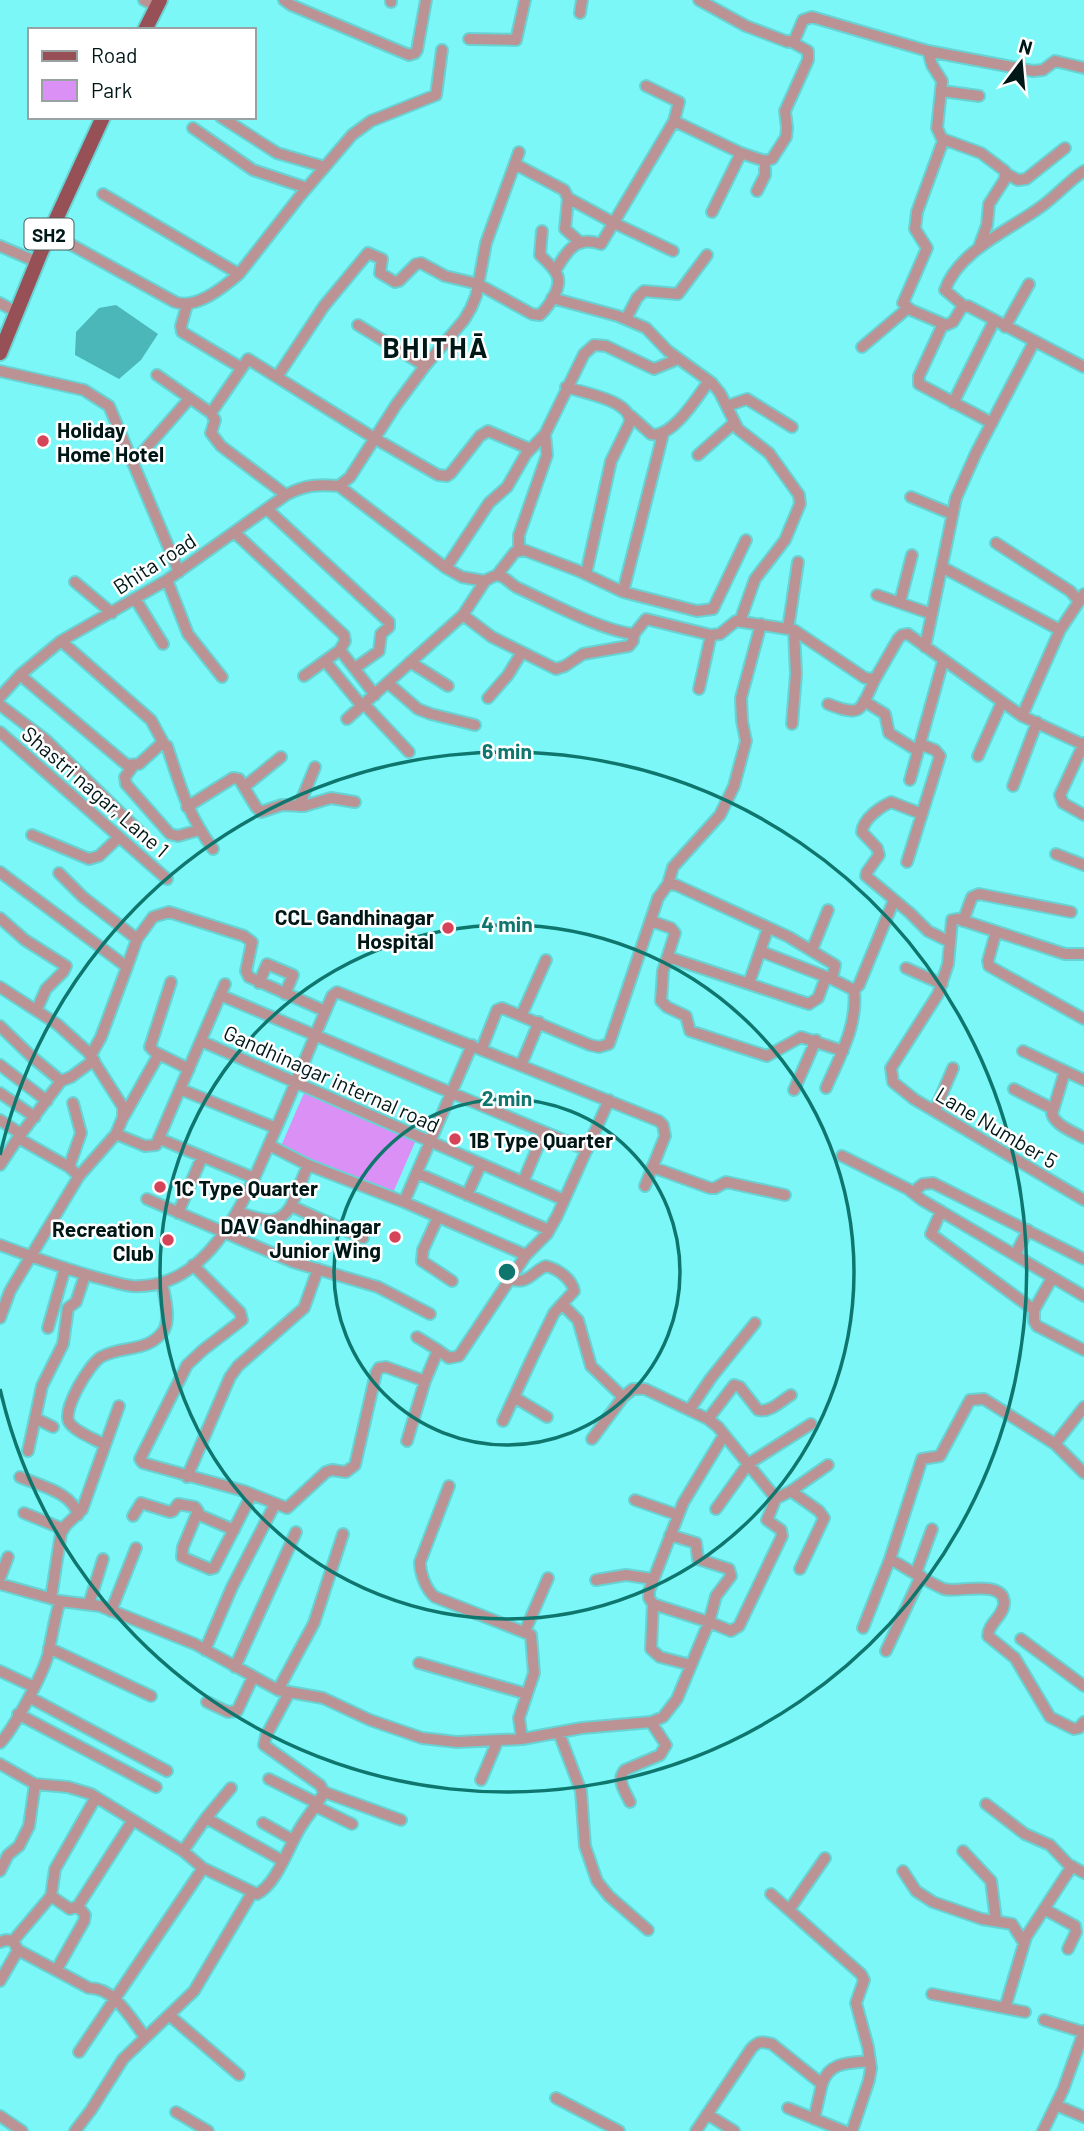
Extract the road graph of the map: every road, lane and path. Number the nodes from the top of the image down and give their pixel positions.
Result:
1 (284, 0) edge
2 (426, 0) edge
3 (525, 0) edge
4 (582, 0) edge
5 (699, 0) edge
6 (151, 1) edge
7 (712, 3) edge
8 (580, 13) dead end
9 (137, 28) edge
10 (145, 28) edge
11 (469, 39) dead end
12 (792, 42) junction
13 (442, 50) dead end
14 (928, 51) junction
15 (1084, 68) edge
16 (646, 86) dead end
17 (942, 91) junction
18 (979, 96) dead end
19 (94, 119) edge
20 (102, 119) edge
21 (224, 119) edge
22 (674, 121) junction
23 (193, 128) dead end
24 (941, 135) junction
25 (1065, 148) dead end
26 (519, 152) dead end
27 (741, 153) junction
28 (765, 161) junction
29 (515, 164) junction
30 (325, 167) junction
31 (1084, 171) edge
32 (1007, 174) junction
33 (307, 188) junction
34 (757, 191) dead end
35 (103, 194) dead end
36 (568, 198) junction
37 (712, 212) dead end
38 (614, 222) junction
39 (542, 231) dead end
40 (50, 233) junction
41 (581, 243) junction
42 (0, 246) edge
43 (979, 247) junction
44 (673, 251) dead end
45 (707, 255) dead end
46 (30, 259) junction
47 (555, 271) junction
48 (239, 274) junction
49 (478, 284) junction
50 (1029, 284) dead end
51 (552, 298) junction
52 (5, 305) edge
53 (187, 305) junction
54 (964, 306) junction
55 (908, 308) junction
56 (626, 319) junction
57 (943, 324) junction
58 (999, 324) junction
59 (358, 325) dead end
60 (0, 331) edge
61 (1034, 342) junction
62 (862, 347) dead end
63 (0, 353) edge
64 (678, 359) junction
65 (425, 366) junction
66 (240, 367) junction
67 (1084, 367) edge
68 (0, 371) edge
69 (158, 375) dead end
70 (277, 377) junction
71 (709, 381) junction
72 (566, 387) junction
73 (190, 398) junction
74 (953, 402) junction
75 (727, 406) junction
76 (211, 413) junction
77 (631, 416) junction
78 (734, 423) junction
79 (992, 423) junction
80 (792, 426) dead end
81 (545, 434) junction
82 (663, 434) junction
83 (374, 438) junction
84 (530, 449) junction
85 (698, 455) dead end
86 (134, 462) junction
87 (340, 486) junction
88 (286, 495) junction
89 (911, 497) dead end
90 (267, 509) junction
91 (952, 514) junction
92 (234, 532) junction
93 (746, 540) dead end
94 (996, 543) dead end
95 (519, 550) junction
96 (912, 555) dead end
97 (798, 562) dead end
98 (942, 567) junction
99 (446, 569) junction
100 (179, 572) junction
101 (586, 574) junction
102 (497, 575) junction
103 (167, 580) junction
104 (485, 581) junction
105 (75, 582) dead end
106 (623, 592) junction
107 (877, 595) dead end
108 (1082, 598) edge
109 (136, 600) junction
110 (900, 603) junction
111 (112, 613) junction
112 (932, 614) junction
113 (463, 615) junction
114 (740, 621) junction
115 (761, 624) junction
116 (1060, 630) junction
117 (634, 634) junction
118 (798, 634) junction
119 (711, 635) junction
120 (61, 641) junction
121 (163, 644) dead end
122 (925, 647) junction
123 (340, 650) junction
124 (522, 652) junction
125 (325, 660) junction
126 (943, 661) junction
127 (411, 662) junction
128 (355, 668) junction
129 (20, 675) junction
130 (304, 676) dead end
131 (222, 677) dead end
132 (875, 679) junction
133 (388, 683) junction
134 (448, 686) dead end
135 (699, 689) dead end
136 (375, 695) junction
137 (0, 697) edge
138 (488, 698) dead end
139 (864, 702) junction
140 (1002, 702) junction
141 (828, 704) dead end
142 (0, 705) edge
143 (363, 705) junction
144 (1022, 716) junction
145 (347, 719) dead end
146 (1037, 722) junction
147 (475, 724) dead end
148 (792, 724) dead end
149 (0, 732) edge
150 (164, 744) junction
151 (1084, 744) edge
152 (919, 748) junction
153 (409, 752) dead end
154 (978, 756) dead end
155 (281, 757) dead end
156 (133, 766) junction
157 (315, 767) dead end
158 (910, 780) dead end
159 (244, 786) junction
160 (1013, 786) dead end
161 (355, 802) dead end
162 (299, 806) junction
163 (187, 807) junction
164 (922, 814) junction
165 (1084, 815) edge
166 (198, 830) junction
167 (142, 834) dead end
168 (32, 835) dead end
169 (119, 837) junction
170 (213, 849) dead end
171 (1056, 854) dead end
172 (907, 862) dead end
173 (1084, 865) edge
174 (0, 872) edge
175 (59, 873) dead end
176 (167, 879) dead end
177 (668, 884) junction
178 (894, 901) junction
179 (828, 910) dead end
180 (1071, 912) dead end
181 (0, 918) edge
182 (651, 921) junction
183 (963, 921) junction
184 (768, 928) junction
185 (996, 932) junction
186 (137, 939) junction
187 (950, 942) junction
188 (811, 950) junction
189 (760, 951) junction
190 (1084, 954) edge
191 (668, 957) junction
192 (546, 960) dead end
193 (127, 967) junction
194 (906, 968) dead end
195 (829, 978) junction
196 (171, 982) dead end
197 (259, 983) junction
198 (749, 984) junction
199 (942, 984) junction
200 (0, 987) edge
201 (854, 990) junction
202 (285, 994) junction
203 (37, 1009) junction
204 (325, 1011) junction
205 (522, 1014) junction
206 (1084, 1019) edge
207 (539, 1023) junction
208 (0, 1026) edge
209 (316, 1034) junction
210 (816, 1040) junction
211 (201, 1041) junction
212 (477, 1046) junction
213 (842, 1051) junction
214 (1023, 1051) dead end
215 (159, 1054) junction
216 (92, 1057) junction
217 (0, 1065) edge
218 (521, 1065) junction
219 (953, 1068) dead end
220 (189, 1069) junction
221 (1065, 1071) junction
222 (1084, 1080) edge
223 (61, 1081) junction
224 (297, 1082) junction
225 (826, 1088) dead end
226 (1014, 1089) dead end
227 (180, 1090) junction
228 (794, 1090) dead end
229 (0, 1093) edge
230 (452, 1093) junction
231 (609, 1100) junction
232 (47, 1101) junction
233 (73, 1103) dead end
234 (1053, 1109) junction
235 (935, 1110) junction
236 (35, 1117) junction
237 (123, 1117) junction
238 (0, 1120) edge
239 (276, 1128) junction
240 (544, 1132) junction
241 (116, 1134) junction
242 (20, 1136) junction
243 (1084, 1138) edge
244 (160, 1139) junction
245 (430, 1142) junction
246 (269, 1145) junction
247 (587, 1150) junction
248 (842, 1156) dead end
249 (202, 1157) junction
250 (481, 1164) junction
251 (0, 1165) edge
252 (308, 1165) junction
253 (69, 1167) junction
254 (652, 1167) junction
255 (416, 1173) junction
256 (79, 1176) junction
257 (254, 1178) junction
258 (523, 1182) junction
259 (645, 1186) dead end
260 (913, 1192) junction
261 (467, 1195) junction
262 (785, 1195) dead end
263 (147, 1199) dead end
264 (564, 1200) junction
265 (1084, 1200) edge
266 (404, 1202) junction
267 (291, 1206) junction
268 (941, 1211) junction
269 (178, 1213) junction
270 (239, 1213) junction
271 (438, 1217) junction
272 (549, 1230) junction
273 (1028, 1230) junction
274 (225, 1232) junction
275 (363, 1238) dead end
276 (0, 1245) edge
277 (526, 1255) junction
278 (1015, 1255) junction
279 (32, 1257) junction
280 (1084, 1259) edge
281 (193, 1265) junction
282 (65, 1268) junction
283 (318, 1269) junction
284 (85, 1275) junction
285 (1052, 1278) junction
286 (510, 1279) junction
287 (452, 1281) dead end
288 (162, 1282) junction
289 (1084, 1297) edge
290 (562, 1304) junction
291 (1034, 1310) junction
292 (430, 1314) dead end
293 (0, 1318) edge
294 (755, 1323) dead end
295 (48, 1328) dead end
296 (417, 1337) dead end
297 (438, 1350) junction
298 (1084, 1350) edge
299 (425, 1381) junction
300 (791, 1395) dead end
301 (514, 1397) junction
302 (623, 1397) junction
303 (119, 1406) dead end
304 (1084, 1407) edge
305 (691, 1409) junction
306 (547, 1417) dead end
307 (35, 1418) junction
308 (708, 1419) junction
309 (503, 1421) dead end
310 (811, 1424) dead end
311 (52, 1427) dead end
312 (724, 1435) junction
313 (592, 1439) dead end
314 (408, 1441) dead end
315 (1055, 1444) junction
316 (106, 1445) junction
317 (27, 1451) dead end
318 (748, 1464) junction
319 (828, 1465) dead end
320 (1084, 1473) edge
321 (20, 1477) dead end
322 (187, 1477) junction
323 (449, 1486) dead end
324 (791, 1491) junction
325 (252, 1494) junction
326 (775, 1499) junction
327 (635, 1500) dead end
328 (275, 1504) junction
329 (716, 1509) dead end
330 (24, 1513) dead end
331 (197, 1514) junction
332 (78, 1515) junction
333 (678, 1515) junction
334 (133, 1516) dead end
335 (63, 1529) junction
336 (932, 1529) dead end
337 (234, 1530) junction
338 (296, 1532) dead end
339 (344, 1534) dead end
340 (670, 1535) junction
341 (136, 1548) dead end
342 (8, 1557) dead end
343 (103, 1559) dead end
344 (890, 1559) junction
345 (800, 1569) dead end
346 (918, 1575) junction
347 (0, 1578) edge
348 (548, 1578) dead end
349 (653, 1579) junction
350 (596, 1580) dead end
351 (0, 1584) edge
352 (56, 1599) junction
353 (89, 1604) junction
354 (653, 1604) junction
355 (111, 1611) junction
356 (709, 1622) junction
357 (863, 1628) dead end
358 (524, 1631) junction
359 (1021, 1639) dead end
360 (48, 1648) junction
361 (205, 1650) junction
362 (886, 1651) dead end
363 (419, 1664) dead end
364 (691, 1665) junction
365 (234, 1667) junction
366 (0, 1671) edge
367 (253, 1677) junction
368 (1084, 1686) edge
369 (31, 1692) junction
370 (284, 1692) junction
371 (527, 1695) junction
372 (151, 1696) dead end
373 (207, 1702) dead end
374 (18, 1714) junction
375 (650, 1721) junction
376 (1084, 1722) edge
377 (559, 1733) junction
378 (522, 1739) junction
379 (498, 1740) junction
380 (0, 1743) edge
381 (0, 1765) edge
382 (167, 1771) dead end
383 (270, 1779) dead end
384 (481, 1780) dead end
385 (35, 1784) junction
386 (156, 1787) dead end
387 (231, 1788) dead end
388 (324, 1792) junction
389 (96, 1797) junction
390 (630, 1802) dead end
391 (986, 1804) dead end
392 (316, 1805) junction
393 (206, 1818) junction
394 (133, 1820) junction
395 (401, 1820) dead end
396 (263, 1823) dead end
397 (352, 1824) dead end
398 (293, 1840) junction
399 (183, 1851) junction
400 (963, 1851) dead end
401 (825, 1858) dead end
402 (283, 1861) junction
403 (1072, 1866) junction
404 (203, 1868) junction
405 (0, 1871) edge
406 (903, 1871) dead end
407 (1084, 1873) edge
408 (252, 1893) junction
409 (771, 1894) dead end
410 (51, 1896) junction
411 (78, 1906) junction
412 (1044, 1909) junction
413 (789, 1910) junction
414 (996, 1920) junction
415 (648, 1930) dead end
416 (0, 1942) edge
417 (1024, 1943) junction
418 (15, 1946) junction
419 (1068, 1948) dead end
420 (57, 1969) junction
421 (0, 1981) edge
422 (932, 1994) dead end
423 (115, 1999) junction
424 (1005, 2008) junction
425 (1025, 2012) dead end
426 (169, 2015) junction
427 (1044, 2020) dead end
428 (1084, 2031) edge
429 (145, 2037) junction
430 (79, 2052) dead end
431 (870, 2061) junction
432 (239, 2075) dead end
433 (822, 2084) junction
434 (556, 2098) dead end
435 (1056, 2105) junction
436 (788, 2108) dead end
437 (176, 2112) dead end
438 (707, 2114) junction
439 (0, 2116) edge
440 (1084, 2117) edge
441 (814, 2119) junction
442 (22, 2131) edge
443 (75, 2131) edge
444 (208, 2131) edge
445 (619, 2131) edge
446 (696, 2131) edge
447 (734, 2131) edge
448 (844, 2131) edge
449 (852, 2131) edge
450 (1043, 2131) edge

1 - 2 street
3 - 11 street
4 - 8 street
5 - 7 street
6 - 9 main road
6 - 10 main road
7 - 12 street
12 - 14 street
12 - 28 street
13 - 30 street
14 - 15 street
14 - 17 street
16 - 22 street
17 - 18 street
17 - 24 street
19 - 46 main road, SH2
20 - 40 main road, SH2
21 - 30 street
22 - 27 street
22 - 38 street
23 - 33 street
24 - 32 street
24 - 55 street
25 - 32 street
26 - 29 street
27 - 28 street
27 - 37 street
28 - 34 street
29 - 36 street
29 - 49 street
30 - 33 street
31 - 43 street
32 - 43 street
33 - 48 street
35 - 48 street
36 - 38 street
36 - 41 street
38 - 41 street
38 - 44 street
39 - 47 street
40 - 53 street
40 - 63 main road, SH2
41 - 47 street
42 - 46 street
43 - 54 street
45 - 56 street
46 - 52 main road, SH2
47 - 51 street
48 - 53 street
49 - 51 street
49 - 65 street
49 - 70 street
50 - 58 street
51 - 56 street
52 - 60 main road, SH2
53 - 66 street
54 - 57 street
54 - 58 street
55 - 57 street
55 - 62 street
56 - 64 street
57 - 74 street
58 - 61 street
58 - 74 street
59 - 65 street
61 - 67 street
61 - 79 street
64 - 71 street
64 - 72 street
65 - 83 street
66 - 70 street
66 - 76 street
68 - 86 street
69 - 73 street
70 - 83 street
71 - 75 street
71 - 82 street
72 - 77 street
72 - 81 street
73 - 76 street
73 - 86 street
74 - 79 street
75 - 78 street
75 - 80 street
76 - 88 street
77 - 82 street
77 - 101 street
78 - 85 street
78 - 114 street
79 - 91 street
81 - 84 street
81 - 95 street
82 - 106 street
83 - 84 street
83 - 87 street
84 - 99 street
86 - 100 street
87 - 88 street, Bhita road
87 - 99 street
88 - 90 street, Bhita road
89 - 91 street
90 - 92 street, Bhita road
90 - 128 street
91 - 98 street
92 - 100 street, Bhita road
92 - 123 street
93 - 106 street
94 - 108 street
95 - 101 street
95 - 102 street
96 - 110 street
97 - 118 street
98 - 112 street
98 - 116 street
99 - 104 street
100 - 103 street, Bhita road
101 - 106 street
102 - 104 street
102 - 117 street
103 - 109 street, Bhita road
103 - 131 street
104 - 113 street
105 - 111 street
107 - 110 street
108 - 116 street
109 - 111 street, Bhita road
109 - 121 street
110 - 112 street
111 - 120 street, Bhita road
112 - 122 street
113 - 124 street
113 - 127 street
114 - 115 street
114 - 119 street
115 - 118 street
115 - 177 street
116 - 144 street
117 - 119 street
117 - 124 street
118 - 132 street
118 - 148 street
119 - 135 street
120 - 129 street, Bhita road
120 - 150 street
122 - 126 street
122 - 132 street
123 - 125 street
123 - 128 street
124 - 138 street
125 - 130 street
125 - 143 street
126 - 140 street
126 - 152 street
127 - 133 street
127 - 134 street
128 - 136 street
129 - 137 street, Bhita road
129 - 156 street
132 - 139 street
133 - 136 street
133 - 147 street
136 - 143 street
139 - 141 street
139 - 152 street
140 - 144 street
140 - 154 street
142 - 167 street
143 - 145 street
143 - 153 street
144 - 146 street
146 - 151 street
146 - 160 street
149 - 169 street, Shastri nagar, Lane 1
150 - 156 street
150 - 163 street
151 - 165 street
152 - 158 street
152 - 164 street
155 - 159 street
156 - 166 street
157 - 162 street
159 - 162 street
159 - 163 street
161 - 162 street
163 - 166 street
164 - 172 street
164 - 178 street
166 - 170 street
168 - 169 street
169 - 176 street, Shastri nagar, Lane 1
171 - 173 street
174 - 193 street
175 - 186 street
177 - 182 street
177 - 184 street
178 - 187 street
178 - 201 street
179 - 188 street
180 - 183 street
181 - 203 street
182 - 191 street
182 - 207 street
183 - 185 street
183 - 187 street
184 - 188 street
184 - 189 street
185 - 190 street
185 - 206 street
186 - 193 street
186 - 197 street
187 - 199 street
188 - 195 street
189 - 195 street
189 - 198 street
191 - 198 street
191 - 210 street
192 - 205 street
193 - 216 street
194 - 199 street
195 - 198 street
195 - 201 street
196 - 215 street
197 - 202 street
197 - 202 street
199 - 235 street, Lane Number 5
200 - 203 street
201 - 213 street
202 - 204 street
203 - 216 street
204 - 209 street
204 - 212 street
205 - 207 street
205 - 212 street
207 - 218 street
208 - 223 street
209 - 211 street
209 - 224 street
209 - 230 street
210 - 213 street
210 - 228 street
211 - 220 street
211 - 224 street, Gandhinagar internal road
212 - 218 street
212 - 230 street
213 - 225 street
214 - 221 street
215 - 220 street
215 - 237 street
216 - 223 street
216 - 237 street
217 - 232 street
218 - 231 street
219 - 235 street
220 - 227 street
221 - 222 street
221 - 234 street
223 - 232 street
224 - 239 street
224 - 245 street, Gandhinagar internal road
226 - 234 street
227 - 239 street
227 - 244 street
229 - 236 street
230 - 240 street
230 - 245 street
231 - 247 street
231 - 254 street
232 - 236 street
233 - 253 street
234 - 243 street
235 - 265 street, Lane Number 5
236 - 242 street
237 - 241 street
238 - 242 street
239 - 246 street
240 - 247 street
240 - 258 street
241 - 244 street
241 - 256 street
242 - 251 street
242 - 253 street
244 - 249 street
245 - 250 street, Gandhinagar internal road
245 - 255 street
246 - 252 street
246 - 257 street
247 - 264 street
248 - 260 street
249 - 257 street
249 - 269 street
250 - 258 street, Gandhinagar internal road
250 - 261 street
252 - 266 street
252 - 267 street
253 - 256 street
254 - 259 street
254 - 262 street
255 - 261 street
255 - 266 street
256 - 279 street
257 - 270 street
258 - 264 street, Gandhinagar internal road
260 - 268 street
260 - 273 street
261 - 272 street
263 - 269 street
264 - 272 street
266 - 271 street
267 - 270 street
267 - 275 street
268 - 278 street
268 - 291 street
269 - 274 street
270 - 274 street
271 - 277 street
271 - 287 street
272 - 277 street
273 - 278 street
273 - 280 street
274 - 281 street
274 - 283 street
276 - 279 street
277 - 286 street
278 - 285 street
279 - 282 street
279 - 293 street
281 - 288 street
281 - 322 street
282 - 284 street
282 - 295 street
283 - 292 street
283 - 322 street
284 - 288 street
284 - 307 street
285 - 289 street
285 - 291 street
286 - 290 street
286 - 297 street
288 - 316 street
290 - 301 street
290 - 302 street
291 - 298 street
294 - 305 street
296 - 297 street
297 - 299 street
299 - 314 street
299 - 328 street
300 - 308 street
301 - 306 street
301 - 309 street
302 - 305 street
302 - 313 street
303 - 316 street
304 - 315 street
305 - 308 street
307 - 311 street
307 - 317 street
308 - 312 street
310 - 318 street
312 - 318 street
312 - 333 street
315 - 320 street
315 - 344 street
316 - 332 street
318 - 326 street
318 - 329 street
319 - 324 street
321 - 332 street
322 - 325 street
323 - 358 street
324 - 326 street
324 - 345 street
325 - 328 street
325 - 337 street
326 - 356 street
327 - 333 street
328 - 361 street
330 - 335 street
331 - 334 street
331 - 337 street
331 - 337 street
332 - 335 street
333 - 340 street
335 - 352 street
336 - 346 street
338 - 365 street
339 - 370 street
340 - 349 street
340 - 356 street
341 - 355 street
342 - 347 street
343 - 353 street
344 - 346 street
344 - 357 street
346 - 362 street
346 - 376 street
348 - 358 street
349 - 350 street
349 - 354 street
351 - 352 street
352 - 353 street
352 - 360 street
353 - 355 street
354 - 356 street
354 - 364 street
355 - 361 street
356 - 364 street
358 - 371 street
359 - 368 street
360 - 369 street
360 - 372 street
361 - 365 street
363 - 371 street
364 - 375 street
365 - 367 street
366 - 369 street
367 - 370 street
367 - 373 street
369 - 374 street
369 - 382 street
370 - 379 street
370 - 388 street
371 - 378 street
374 - 380 street
374 - 386 street
375 - 377 street
375 - 390 street
377 - 378 street
377 - 415 street
378 - 379 street
379 - 384 street
381 - 385 street
383 - 392 street
385 - 389 street
385 - 405 street
387 - 393 street
388 - 392 street
388 - 395 street
389 - 394 street
389 - 410 street
391 - 403 street
392 - 397 street
392 - 398 street
393 - 399 street
393 - 402 street
394 - 399 street
394 - 411 street
396 - 398 street
398 - 402 street
399 - 404 street
400 - 414 street
401 - 413 street
402 - 408 street
403 - 407 street
403 - 412 street
404 - 408 street
404 - 423 street
406 - 414 street
408 - 426 street
409 - 413 street
410 - 411 street
410 - 418 street
411 - 420 street
412 - 417 street
412 - 419 street
413 - 431 street
414 - 417 street
416 - 418 street
417 - 424 street
418 - 420 street
418 - 421 street
420 - 423 street
422 - 424 street
423 - 429 street
423 - 430 street
424 - 425 street
426 - 429 street
426 - 432 street
427 - 428 street
428 - 435 street
429 - 443 street
431 - 433 street
431 - 449 street
433 - 438 street
433 - 441 street
434 - 445 street
435 - 440 street
435 - 450 street
436 - 441 street
437 - 444 street
438 - 446 street
438 - 447 street
439 - 442 street
441 - 448 street

